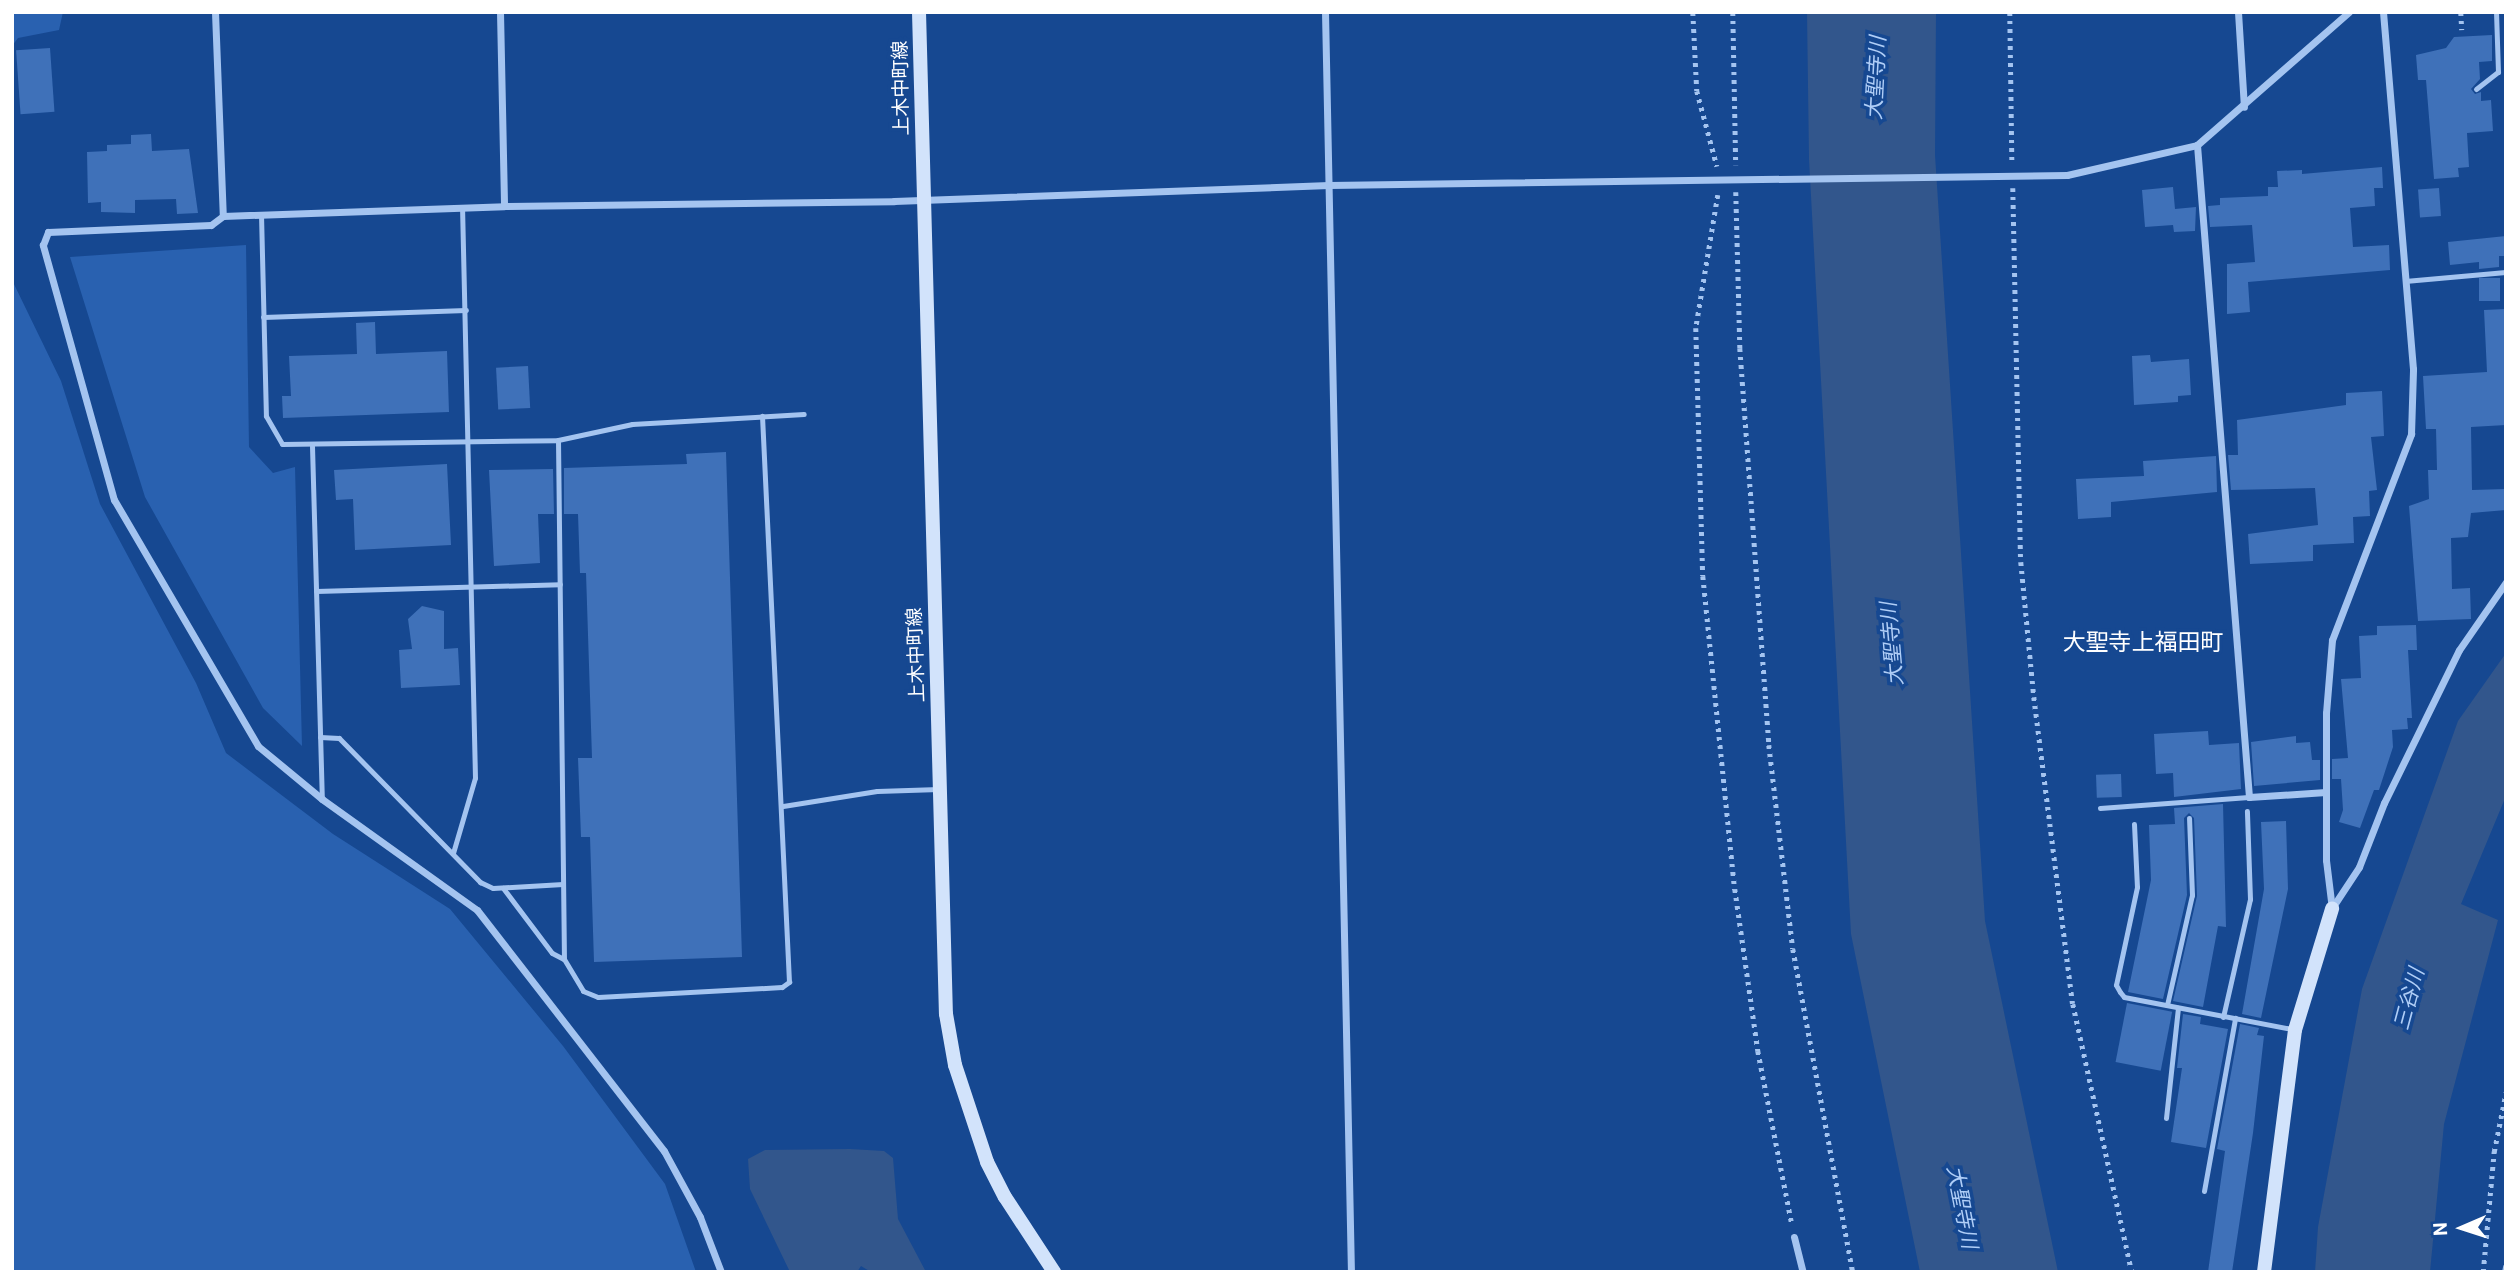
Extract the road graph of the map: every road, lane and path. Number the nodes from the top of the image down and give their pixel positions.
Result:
1 (215, 12) edge
2 (500, 12) edge
3 (919, 12) edge
4 (1325, 12) edge
5 (1693, 12) edge
6 (1733, 12) edge
7 (2010, 12) edge
8 (2238, 12) edge
9 (2349, 12) edge
10 (2383, 12) edge
11 (2461, 12) edge
12 (2496, 12) edge
13 (2462, 30) dead end
14 (2476, 89) dead end
15 (2244, 107) junction
16 (2197, 145) junction
17 (2013, 176) junction
18 (1721, 181) junction
19 (1736, 181) junction
20 (1329, 185) junction
21 (922, 200) junction
22 (504, 206) junction
23 (462, 207) junction
24 (261, 214) junction
25 (223, 216) junction
26 (2506, 272) edge
27 (2405, 281) junction
28 (466, 310) junction
29 (263, 317) junction
30 (804, 414) dead end
31 (762, 416) junction
32 (558, 440) junction
33 (470, 441) junction
34 (312, 446) junction
35 (2506, 582) edge
36 (560, 584) junction
37 (473, 587) junction
38 (316, 591) junction
39 (320, 737) junction
40 (939, 789) junction
41 (2326, 792) junction
42 (2249, 797) junction
43 (322, 799) junction
44 (783, 806) junction
45 (2100, 808) dead end
46 (2247, 811) dead end
47 (2189, 818) dead end
48 (2134, 824) dead end
49 (453, 853) junction
50 (563, 884) junction
51 (503, 888) junction
52 (2332, 909) junction
53 (564, 958) junction
54 (2167, 1005) junction
55 (2178, 1008) junction
56 (2223, 1017) junction
57 (2235, 1018) junction
58 (2295, 1030) junction
59 (2506, 1092) edge
60 (2166, 1118) dead end
61 (2204, 1191) dead end
62 (1794, 1237) joint
63 (721, 1272) edge
64 (1054, 1272) edge
65 (1351, 1272) edge
66 (1803, 1272) edge
67 (1853, 1272) edge
68 (2132, 1272) edge
69 (2264, 1272) edge
70 (2483, 1272) edge

1 - 25 street
2 - 22 street
3 - 21 main road, 上木中町線
4 - 20 street
5 - 18 path
6 - 19 path
7 - 17 path
8 - 15 street
9 - 15 street
10 - 27 street
11 - 13 path
12 - 14 lane
15 - 16 street
16 - 17 street
16 - 42 street
17 - 19 street
17 - 68 path
18 - 19 street
18 - 20 street
18 - 62 path
19 - 67 path
20 - 21 street
20 - 65 street
21 - 22 street
21 - 40 main road, 上木中町線
22 - 23 street
23 - 24 street
23 - 28 lane
24 - 25 street
24 - 29 lane
25 - 43 street
26 - 27 lane
27 - 41 street
28 - 29 lane
28 - 33 lane
29 - 34 lane
30 - 31 lane
31 - 32 lane
31 - 44 lane
32 - 33 lane
32 - 36 lane
33 - 34 lane
33 - 37 lane
34 - 38 lane
35 - 52 street
36 - 37 lane
36 - 50 lane
37 - 38 lane
37 - 49 lane
38 - 39 lane
39 - 43 lane
39 - 49 lane
40 - 44 lane
40 - 64 main road, 上木中町線
41 - 42 street
41 - 52 street
42 - 45 lane
43 - 63 street
44 - 53 lane
46 - 56 lane
47 - 54 lane
48 - 54 lane
49 - 51 lane
50 - 51 lane
50 - 53 lane
51 - 53 lane
52 - 58 main road
54 - 55 lane
55 - 56 lane
55 - 60 lane
56 - 57 lane
57 - 58 lane
57 - 61 lane
58 - 69 main road
59 - 70 path
62 - 66 street

